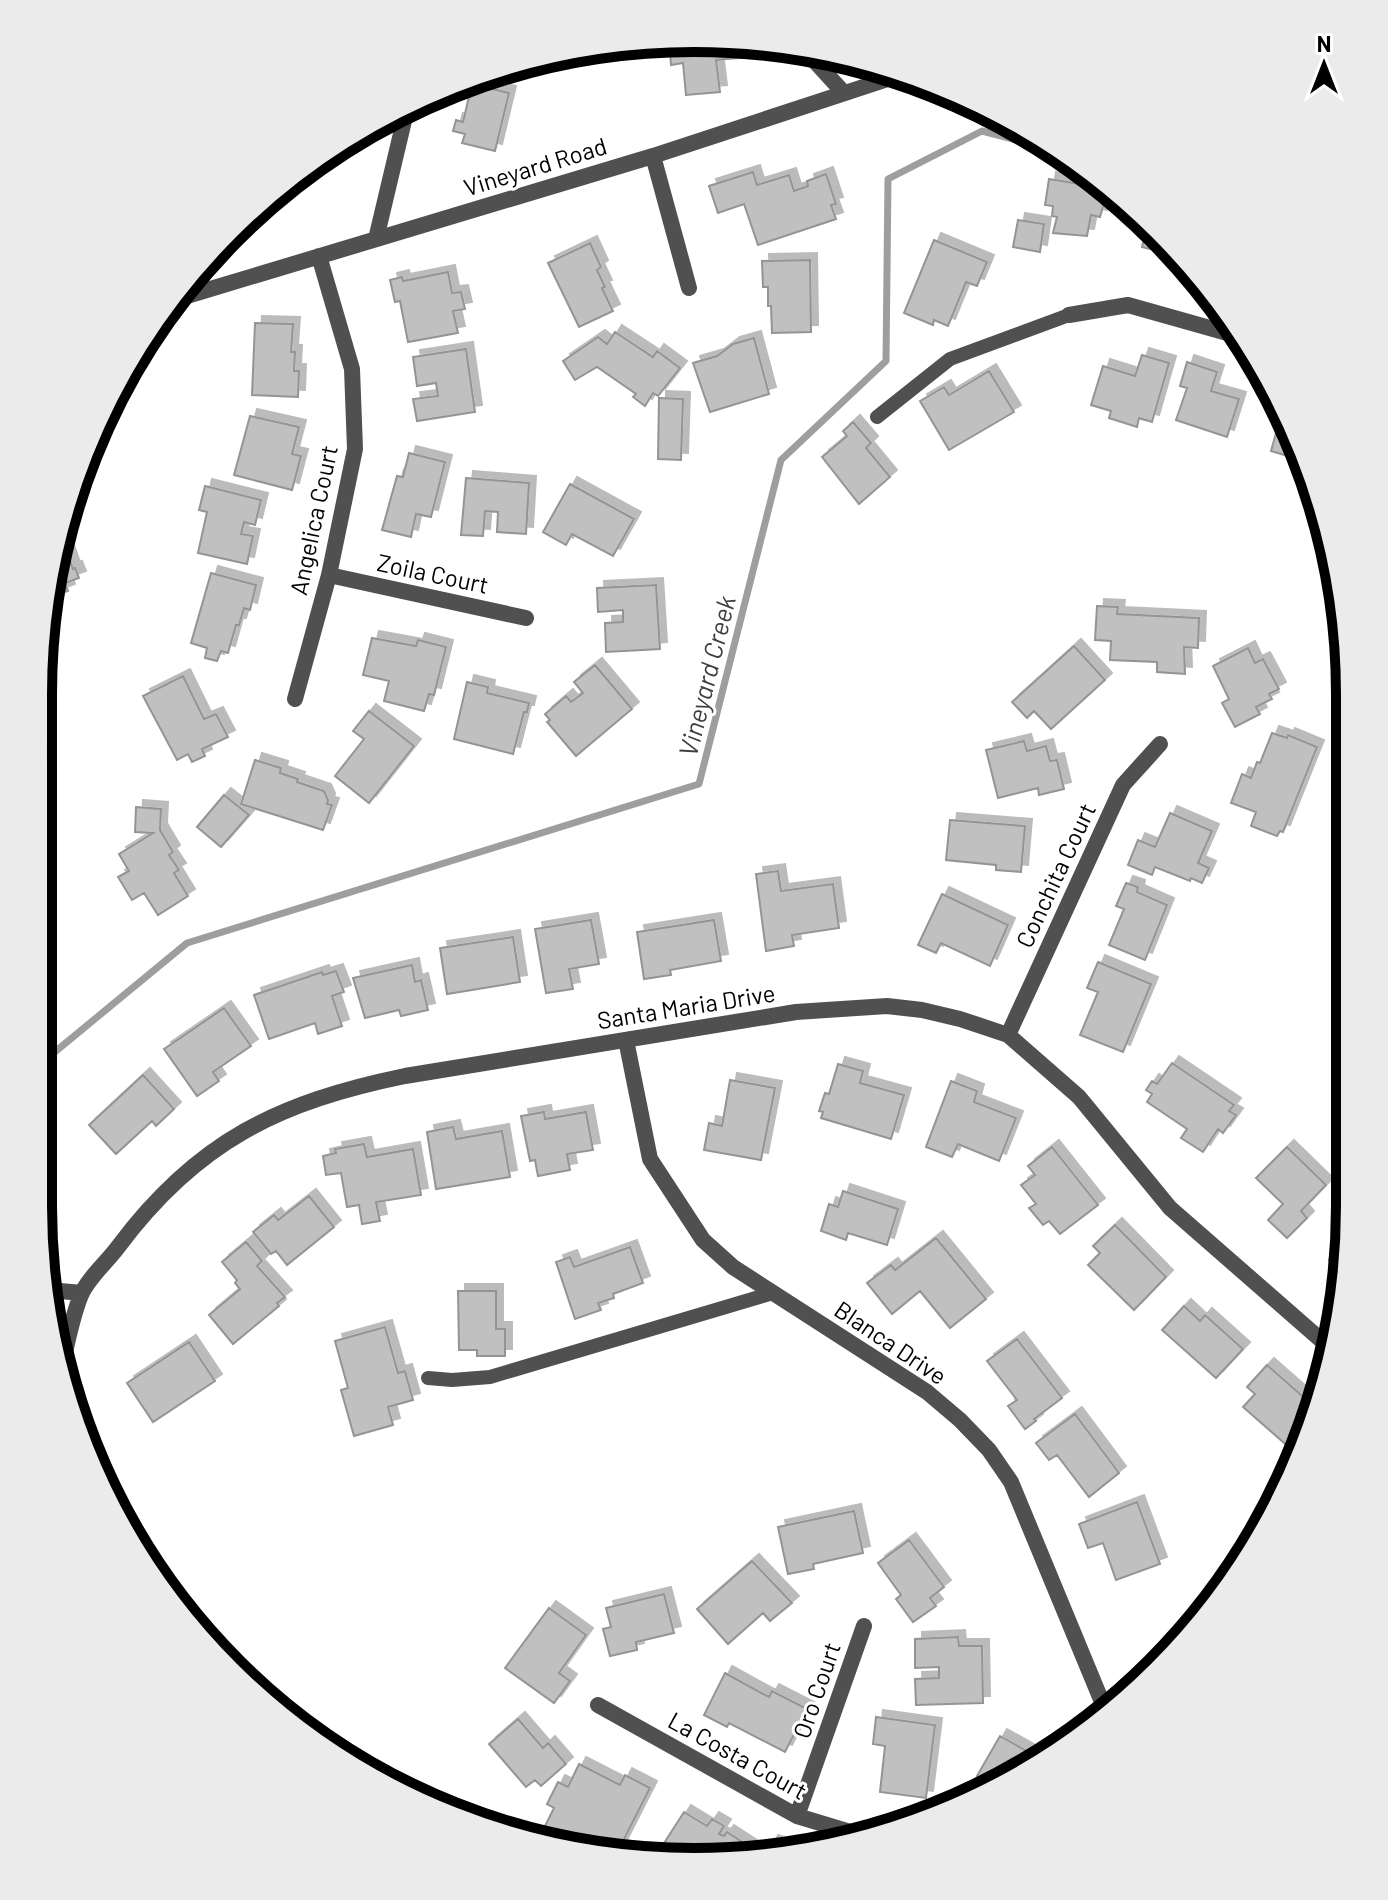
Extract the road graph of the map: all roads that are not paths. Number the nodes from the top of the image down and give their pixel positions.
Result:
1 (817, 64) edge
2 (881, 80) edge
3 (843, 92) junction
4 (404, 121) edge
5 (653, 156) junction
6 (376, 239) junction
7 (319, 256) junction
8 (689, 288) dead end
9 (192, 294) edge
10 (1069, 315) joint
11 (1224, 332) edge
12 (877, 417) dead end
13 (329, 575) junction
14 (526, 618) dead end
15 (295, 699) dead end
16 (1160, 744) dead end
17 (1008, 1035) junction
18 (626, 1040) junction
19 (57, 1291) edge
20 (82, 1293) junction
21 (773, 1293) junction
22 (1322, 1341) edge
23 (67, 1345) edge
24 (428, 1378) dead end
25 (864, 1626) dead end
26 (1102, 1701) edge
27 (598, 1705) dead end
28 (797, 1816) junction
29 (844, 1830) edge

1 - 3 street
2 - 3 street, Vineyard Road
3 - 5 street, Vineyard Road
4 - 6 street
5 - 6 street, Vineyard Road
5 - 8 street
6 - 7 street, Vineyard Road
7 - 9 street, Vineyard Road
7 - 13 street, Angelica Court
10 - 11 street
10 - 12 lane
13 - 14 street, Zoila Court
13 - 15 street, Angelica Court
16 - 17 street, Conchita Court
17 - 18 street, Santa Maria Drive
17 - 22 street, Santa Maria Drive
18 - 20 street, Santa Maria Drive
18 - 21 street, Blanca Drive
19 - 20 street
20 - 23 street, Santa Maria Drive
21 - 24 lane
21 - 26 street, Blanca Drive
25 - 28 street, Oro Court
27 - 28 street, La Costa Court
28 - 29 street, La Costa Court

